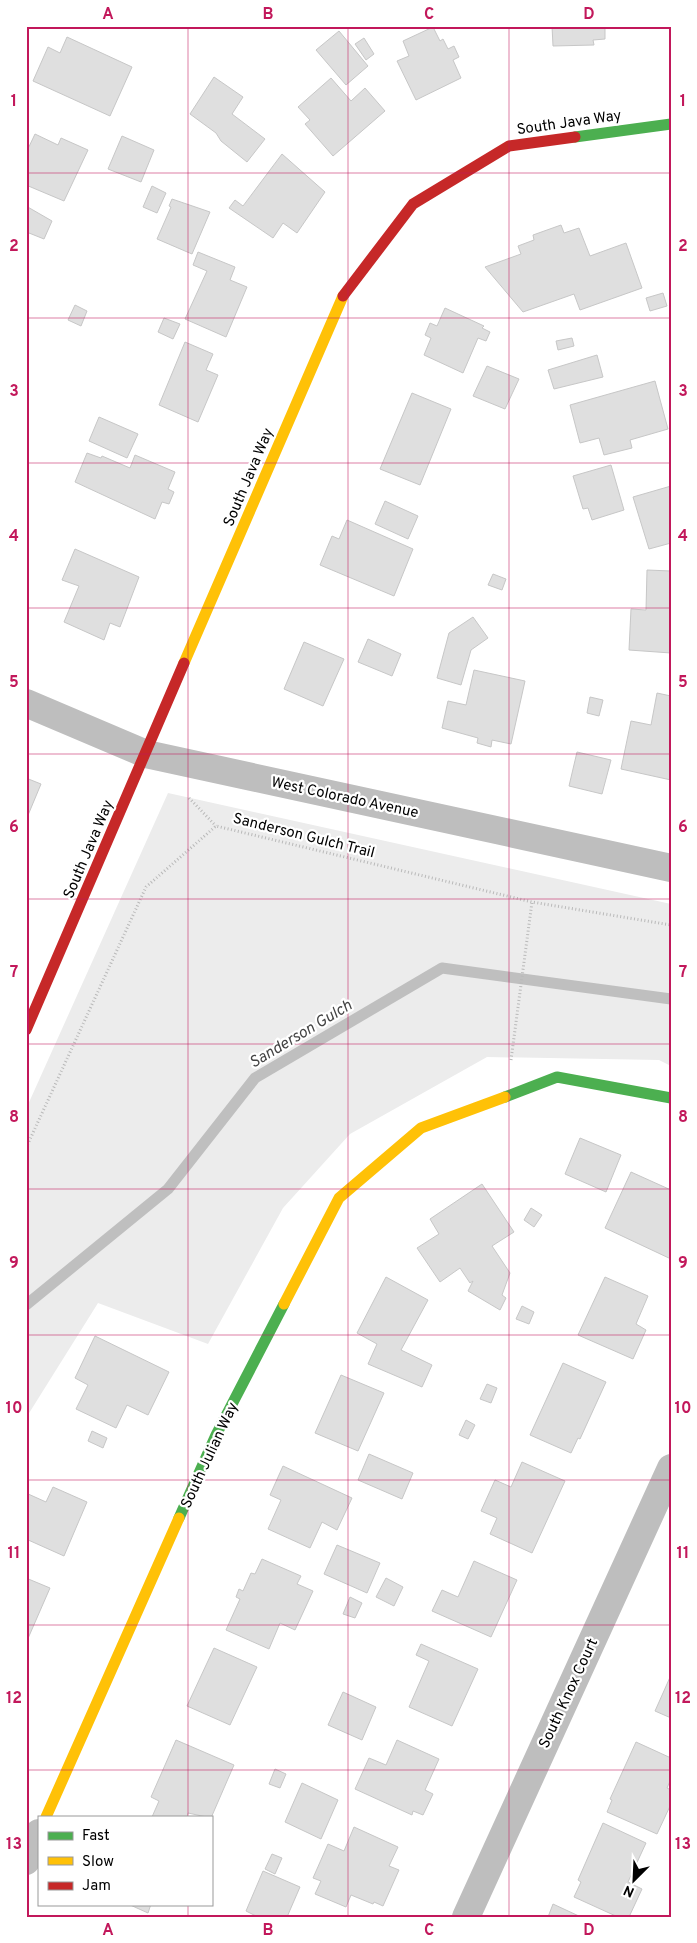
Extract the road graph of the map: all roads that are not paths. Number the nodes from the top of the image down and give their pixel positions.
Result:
1 (671, 124) edge
2 (26, 703) edge
3 (146, 754) junction
4 (671, 868) edge
5 (26, 1030) edge
6 (671, 1098) edge
7 (671, 1468) edge
8 (46, 1816) edge
9 (38, 1835) edge
10 (26, 1862) edge
11 (466, 1917) edge

1 - 3 street, South Java Way
2 - 3 street, West Colorado Avenue
3 - 4 street, West Colorado Avenue
3 - 5 street, South Java Way
6 - 8 street, South Julian Way
7 - 11 street, South Knox Court
9 - 10 street

